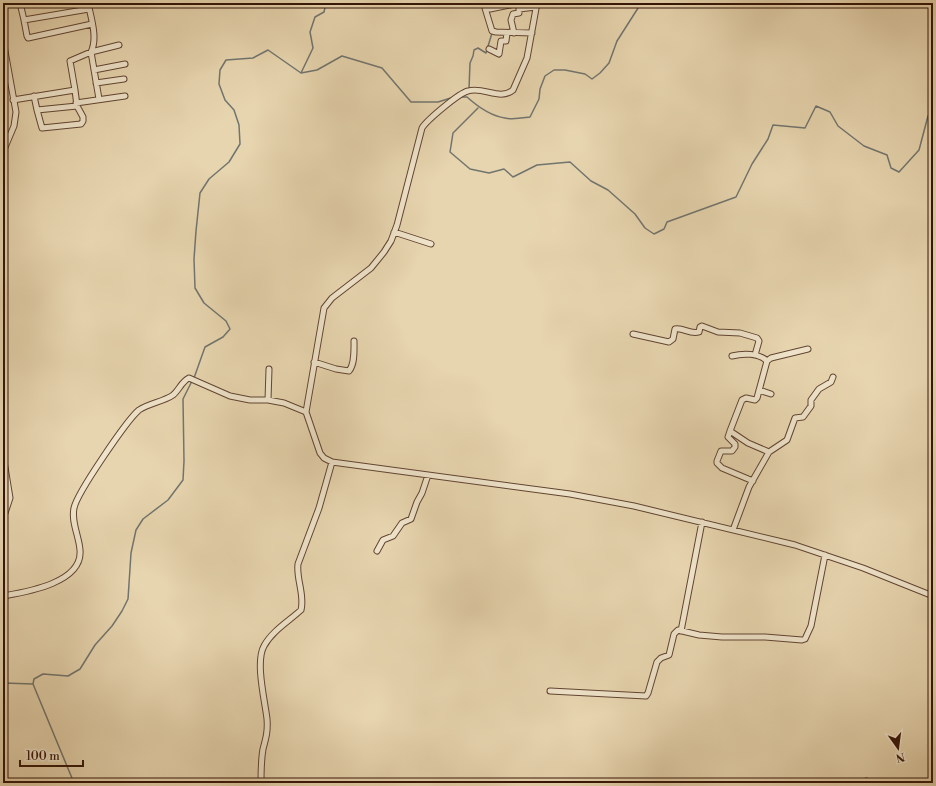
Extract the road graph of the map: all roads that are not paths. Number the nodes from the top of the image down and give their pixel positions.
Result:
1 (21, 3) edge
2 (88, 3) edge
3 (510, 4) edge
4 (537, 5) edge
5 (89, 9) junction
6 (513, 14) junction
7 (24, 20) junction
8 (92, 24) junction
9 (507, 33) junction
10 (514, 33) junction
11 (531, 33) junction
12 (3, 40) edge
13 (119, 45) dead end
14 (489, 49) dead end
15 (91, 52) junction
16 (5, 64) edge
17 (124, 64) dead end
18 (94, 70) junction
19 (124, 79) dead end
20 (96, 83) junction
21 (75, 90) junction
22 (34, 96) junction
23 (125, 96) dead end
24 (99, 99) junction
25 (13, 100) junction
26 (77, 104) junction
27 (37, 110) junction
28 (3, 152) edge
29 (394, 232) junction
30 (431, 244) dead end
31 (633, 334) dead end
32 (354, 341) dead end
33 (808, 349) dead end
34 (755, 355) junction
35 (732, 356) dead end
36 (767, 361) junction
37 (314, 362) junction
38 (269, 369) dead end
39 (833, 377) dead end
40 (759, 390) junction
41 (771, 394) dead end
42 (268, 400) junction
43 (306, 412) junction
44 (730, 431) junction
45 (769, 452) junction
46 (3, 455) edge
47 (332, 462) junction
48 (428, 474) junction
49 (752, 481) junction
50 (3, 519) edge
51 (702, 522) junction
52 (733, 530) junction
53 (377, 551) dead end
54 (825, 554) junction
55 (3, 596) edge
56 (933, 596) edge
57 (682, 631) junction
58 (550, 691) dead end
59 (933, 780) edge
60 (261, 783) edge
61 (860, 783) edge
62 (874, 783) edge
63 (932, 783) edge

1 - 7 street
2 - 5 street
3 - 6 street
3 - 9 street
4 - 6 street
4 - 11 street
5 - 7 street
5 - 8 street
6 - 10 street
7 - 8 street
8 - 15 street
9 - 10 street
9 - 14 street
10 - 11 street
11 - 29 street
12 - 16 street
13 - 15 street
15 - 18 street
15 - 21 street
16 - 25 street
17 - 18 street
18 - 20 street
19 - 20 street
20 - 24 street
21 - 22 street
21 - 26 street
22 - 25 street
22 - 27 street
23 - 24 street
24 - 26 street
25 - 28 street
26 - 27 street
26 - 27 street
29 - 30 street
29 - 37 street
31 - 34 street
32 - 37 street
33 - 36 street
34 - 35 street
34 - 36 street
36 - 40 street
37 - 43 street
38 - 42 street
39 - 45 street
40 - 41 street
40 - 44 street
42 - 43 street
42 - 55 street
43 - 47 street
44 - 45 street
44 - 49 street
45 - 49 street
46 - 50 street
47 - 48 street
47 - 60 street
48 - 51 street
48 - 53 street
49 - 52 street
51 - 52 street
51 - 57 street
52 - 54 street
54 - 56 street
54 - 57 street
57 - 58 street
59 - 63 street
61 - 62 street

